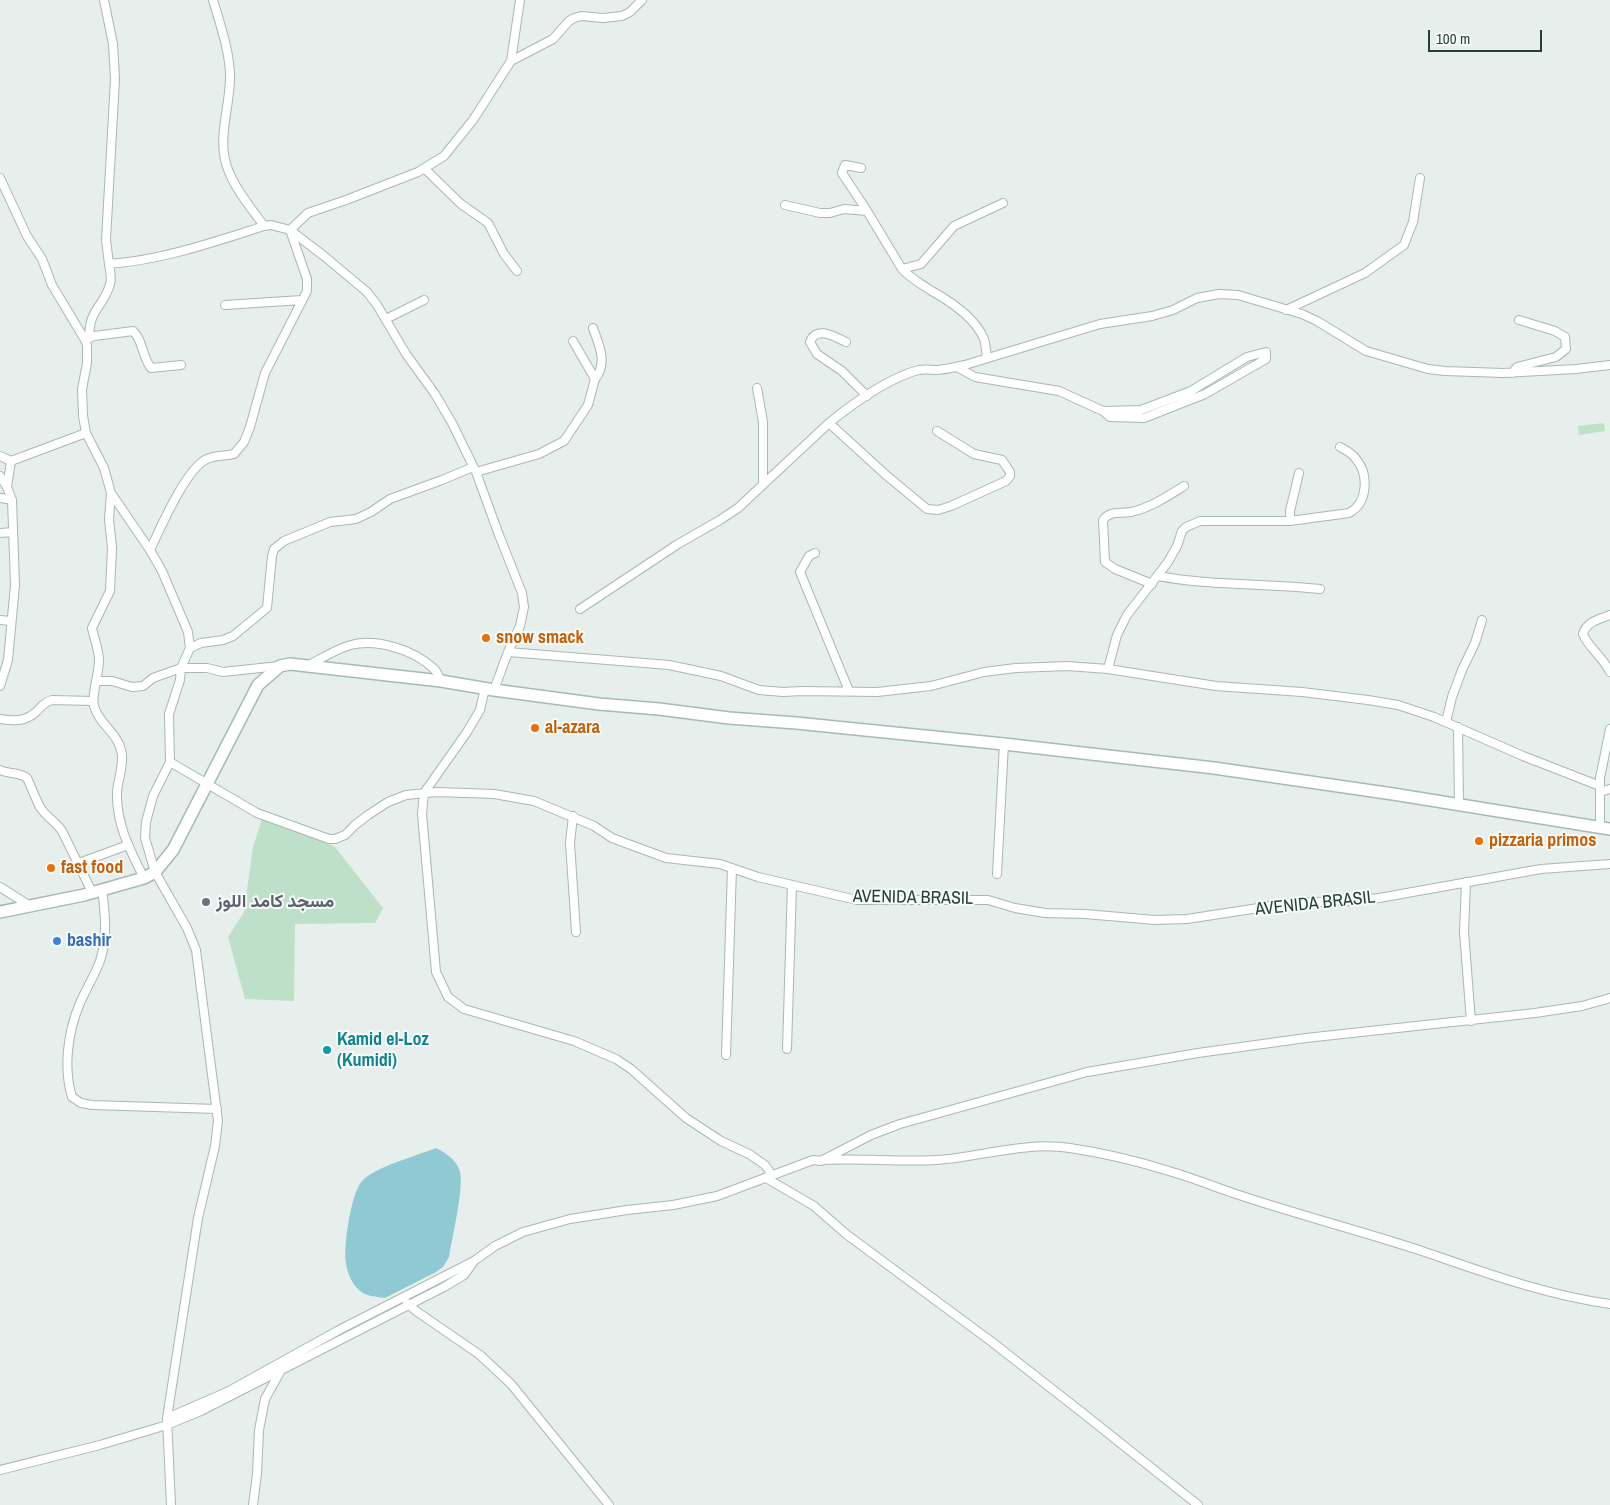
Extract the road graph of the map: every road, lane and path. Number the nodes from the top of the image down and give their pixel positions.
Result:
1 (104, 0) edge
2 (213, 0) edge
3 (520, 0) edge
4 (642, 0) edge
5 (511, 61) junction
6 (861, 168) dead end
7 (425, 169) junction
8 (0, 178) edge
9 (1420, 178) dead end
10 (1003, 203) dead end
11 (785, 205) dead end
12 (867, 210) junction
13 (264, 226) junction
14 (290, 230) junction
15 (110, 264) junction
16 (902, 269) junction
17 (517, 271) dead end
18 (302, 300) junction
19 (424, 300) dead end
20 (225, 305) dead end
21 (1286, 310) junction
22 (386, 319) junction
23 (1519, 320) dead end
24 (594, 328) dead end
25 (87, 339) junction
26 (573, 341) dead end
27 (846, 342) dead end
28 (987, 358) junction
29 (181, 365) dead end
30 (1610, 365) edge
31 (957, 367) junction
32 (1512, 373) junction
33 (595, 379) junction
34 (757, 388) dead end
35 (867, 396) junction
36 (1104, 411) junction
37 (830, 423) junction
38 (937, 431) dead end
39 (86, 433) junction
40 (1340, 447) dead end
41 (0, 456) edge
42 (12, 461) junction
43 (475, 469) junction
44 (1298, 472) dead end
45 (0, 476) edge
46 (764, 484) junction
47 (1184, 486) dead end
48 (7, 488) junction
49 (110, 493) junction
50 (0, 498) edge
51 (12, 500) junction
52 (1290, 520) junction
53 (13, 532) junction
54 (0, 533) edge
55 (150, 550) junction
56 (815, 553) dead end
57 (1158, 576) junction
58 (1152, 584) junction
59 (1320, 589) dead end
60 (580, 609) dead end
61 (1610, 615) edge
62 (0, 620) edge
63 (1482, 620) dead end
64 (11, 621) junction
65 (190, 648) junction
66 (508, 652) junction
67 (4, 660) edge
68 (309, 665) junction
69 (280, 666) junction
70 (181, 668) junction
71 (1108, 669) junction
72 (1610, 672) edge
73 (98, 681) junction
74 (441, 681) junction
75 (0, 686) edge
76 (490, 689) junction
77 (849, 691) junction
78 (93, 701) junction
79 (0, 719) edge
80 (1446, 722) junction
81 (1458, 727) junction
82 (1610, 730) edge
83 (1004, 744) junction
84 (170, 762) junction
85 (0, 770) edge
86 (207, 785) junction
87 (1600, 789) junction
88 (1610, 790) edge
89 (424, 793) junction
90 (1459, 805) junction
91 (573, 816) junction
92 (1605, 829) edge
93 (128, 846) junction
94 (79, 864) junction
95 (1610, 864) edge
96 (732, 868) junction
97 (155, 872) junction
98 (997, 874) dead end
99 (144, 878) junction
100 (1466, 882) junction
101 (792, 885) junction
102 (0, 887) edge
103 (97, 890) junction
104 (30, 906) junction
105 (0, 912) edge
106 (576, 932) dead end
107 (1610, 998) edge
108 (1471, 1022) junction
109 (787, 1049) dead end
110 (726, 1055) dead end
111 (217, 1109) junction
112 (820, 1161) junction
113 (769, 1176) junction
114 (474, 1261) junction
115 (403, 1298) junction
116 (1610, 1304) edge
117 (409, 1305) junction
118 (340, 1334) junction
119 (280, 1372) junction
120 (167, 1421) junction
121 (0, 1470) edge
122 (172, 1505) edge
123 (253, 1505) edge
124 (609, 1505) edge
125 (1198, 1505) edge

1 - 15 street
2 - 13 street
3 - 5 street
4 - 5 street
5 - 7 street
6 - 12 street
7 - 14 street
7 - 17 street
8 - 25 street
9 - 21 street
10 - 16 street
11 - 12 street
12 - 16 street
13 - 14 street
13 - 15 street
14 - 18 street
14 - 22 street
15 - 25 street
16 - 28 street
18 - 20 street
18 - 55 street
19 - 22 street
21 - 28 street
21 - 32 street
22 - 43 street
23 - 32 street
24 - 33 street
25 - 29 street
25 - 39 street
26 - 33 street
27 - 35 street
28 - 31 street
30 - 32 street
31 - 35 street
31 - 36 street
33 - 43 street
34 - 46 street
35 - 37 street
36 - 36 street
37 - 38 street
37 - 46 street
39 - 42 street
39 - 49 street
40 - 52 street
41 - 42 street
42 - 48 street
43 - 65 street
43 - 66 street
44 - 52 street
45 - 48 street
46 - 60 street
47 - 58 street
48 - 51 street
49 - 55 street
49 - 73 street
50 - 51 street
51 - 53 street
52 - 57 street
53 - 54 street
53 - 64 street
55 - 65 street
56 - 77 street
57 - 58 street
57 - 59 street
58 - 71 street
61 - 72 street
62 - 64 street
63 - 80 street
64 - 67 street
65 - 70 street
66 - 76 street
66 - 77 street
67 - 75 street
68 - 69 main road
68 - 74 main road
68 - 74 street
69 - 70 street
69 - 86 main road
70 - 73 street
70 - 84 street
71 - 77 street
71 - 80 street
73 - 78 street
74 - 76 main road
76 - 83 main road
76 - 89 street
78 - 79 street
78 - 93 street
80 - 81 street
81 - 87 street
81 - 90 street
82 - 87 street
83 - 90 main road
83 - 98 street
84 - 86 street, AVENIDA BRASIL
84 - 97 street
85 - 94 street
86 - 89 street, AVENIDA BRASIL
86 - 97 main road
87 - 88 street
87 - 92 street
89 - 91 street, AVENIDA BRASIL
89 - 113 street
90 - 92 main road
91 - 96 street, AVENIDA BRASIL
91 - 106 street
93 - 94 street
93 - 99 street
94 - 103 street
95 - 100 street, AVENIDA BRASIL
96 - 101 street, AVENIDA BRASIL
96 - 110 street
97 - 99 main road
97 - 111 street
99 - 103 main road
100 - 101 street, AVENIDA BRASIL
100 - 108 street
101 - 109 street
102 - 104 street
103 - 104 main road
103 - 111 street
104 - 105 main road
107 - 108 street
108 - 112 street
111 - 120 street
112 - 113 street
112 - 116 street
113 - 114 street
113 - 125 street
114 - 115 street
114 - 117 street
115 - 117 street
115 - 118 street
117 - 118 street
117 - 124 street
118 - 119 street
118 - 120 street
119 - 120 street
119 - 123 street
120 - 121 street
120 - 122 street

